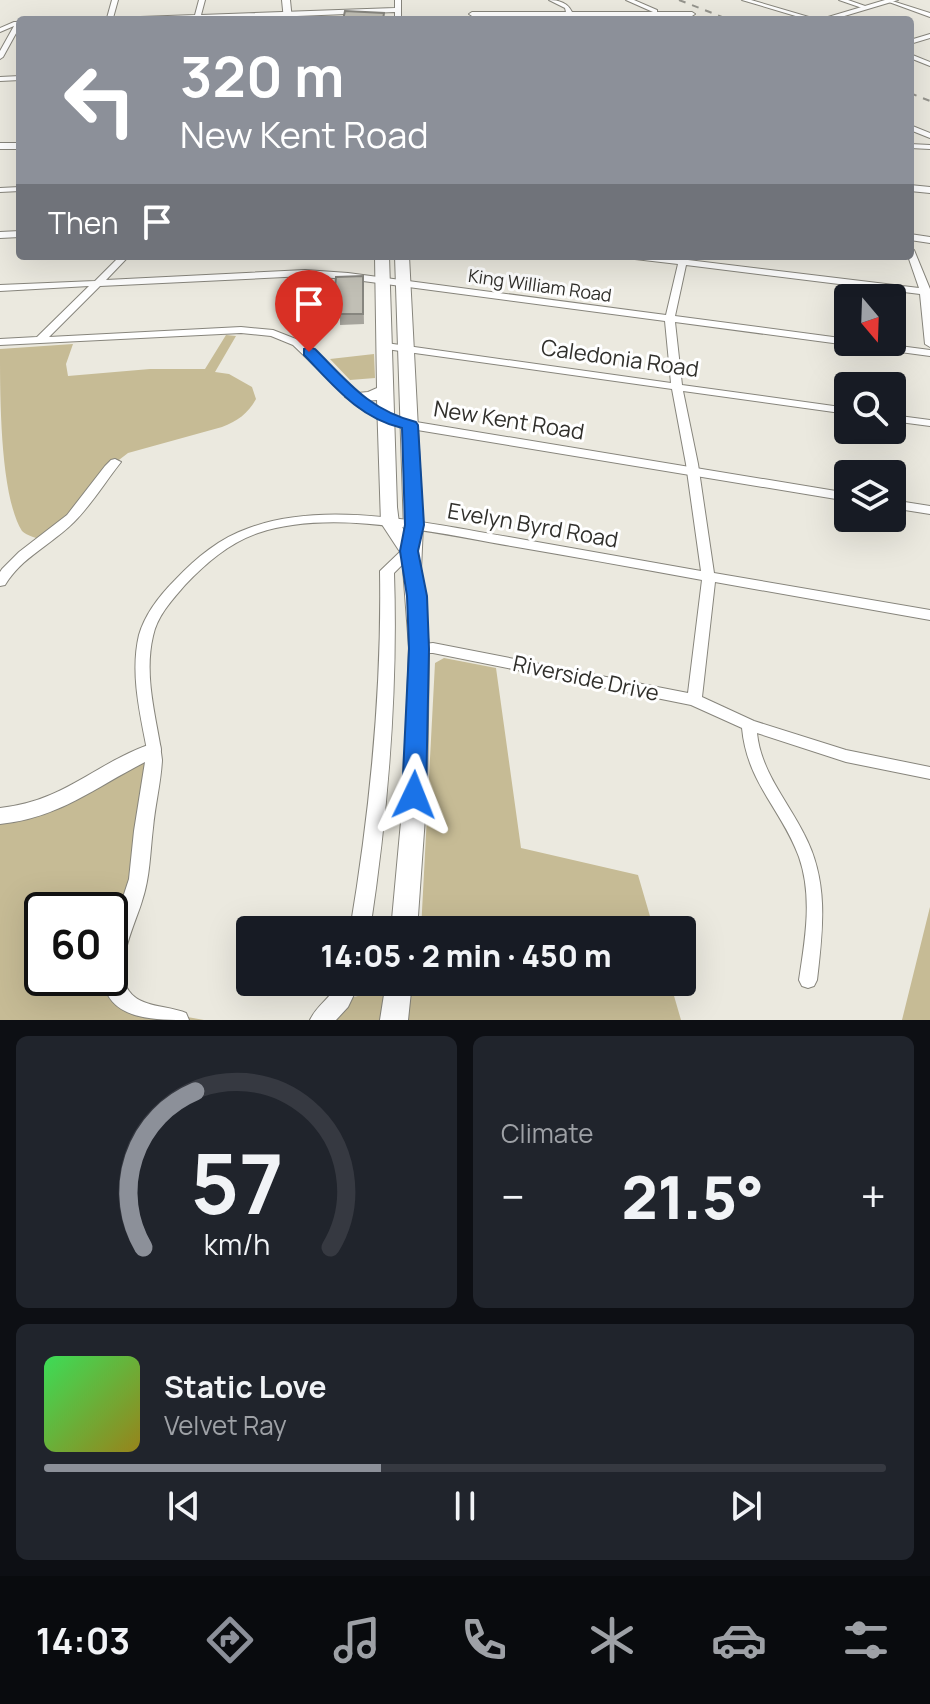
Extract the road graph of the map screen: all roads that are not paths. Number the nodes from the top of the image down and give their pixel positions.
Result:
1 (398, 0) edge
2 (552, 0) edge
3 (629, 0) edge
4 (745, 0) edge
5 (842, 0) edge
6 (892, 0) edge
7 (865, 7) junction
8 (398, 10) junction
9 (692, 14) dead end
10 (930, 15) edge
11 (305, 16) edge
12 (398, 16) edge
13 (572, 16) edge
14 (660, 16) edge
15 (672, 16) edge
16 (802, 16) edge
17 (835, 16) edge
18 (16, 28) edge
19 (0, 57) edge
20 (121, 260) edge
21 (382, 260) edge
22 (402, 260) edge
23 (683, 260) edge
24 (690, 260) edge
25 (914, 260) edge
26 (382, 280) junction
27 (96, 282) junction
28 (403, 282) junction
29 (0, 288) edge
30 (927, 292) edge
31 (670, 319) junction
32 (41, 339) junction
33 (0, 342) edge
34 (930, 344) edge
35 (386, 346) junction
36 (406, 347) junction
37 (930, 353) edge
38 (677, 386) junction
39 (386, 390) junction
40 (353, 397) junction
41 (834, 409) edge
42 (387, 420) junction
43 (906, 420) edge
44 (930, 423) edge
45 (410, 425) junction
46 (115, 462) dead end
47 (693, 473) junction
48 (834, 495) edge
49 (906, 506) edge
50 (930, 510) edge
51 (390, 523) junction
52 (414, 525) junction
53 (409, 551) junction
54 (708, 576) junction
55 (0, 582) edge
56 (930, 615) edge
57 (419, 649) junction
58 (694, 700) junction
59 (749, 725) junction
60 (154, 750) junction
61 (930, 773) edge
62 (0, 816) edge
63 (362, 916) edge
64 (405, 916) edge
65 (808, 980) dead end
66 (342, 996) edge
67 (397, 996) edge
68 (178, 1020) edge
69 (321, 1020) edge
70 (394, 1020) edge

1 - 8 street
2 - 13 street
3 - 14 street
4 - 16 street
5 - 7 street
6 - 7 main road
6 - 10 street
7 - 17 main road
8 - 11 street
8 - 12 street
9 - 15 street
18 - 19 street
20 - 27 street
21 - 26 main road
22 - 28 main road
23 - 31 street
24 - 30 street
25 - 30 street
26 - 27 street, King William Road
26 - 28 street, King William Road
26 - 35 main road
27 - 29 street, King William Road
27 - 32 street
28 - 31 street, King William Road
28 - 36 main road
30 - 34 street
31 - 37 street, King William Road
31 - 38 street
32 - 33 street, New Kent Road
32 - 40 street, New Kent Road
35 - 36 street, Caledonia Road
35 - 39 main road
36 - 38 street, Caledonia Road
36 - 45 main road
38 - 41 street, Caledonia Road
38 - 47 street
39 - 40 main road
39 - 42 main road
40 - 42 street, New Kent Road
42 - 45 street, New Kent Road
42 - 51 main road
43 - 44 street
45 - 47 street, New Kent Road
45 - 52 main road
46 - 55 street
47 - 48 street, New Kent Road
47 - 54 street
49 - 50 street
51 - 52 street, Evelyn Byrd Road
51 - 53 main road
51 - 60 street, Evelyn Byrd Road
52 - 53 main road
52 - 54 street, Evelyn Byrd Road
53 - 57 main road
53 - 63 street
54 - 56 street, Evelyn Byrd Road
54 - 58 street
57 - 58 street, Riverside Drive
57 - 64 main road
58 - 59 street, Riverside Drive
59 - 61 street, Riverside Drive
59 - 65 street
60 - 62 street
60 - 68 street
66 - 69 street
67 - 70 main road

